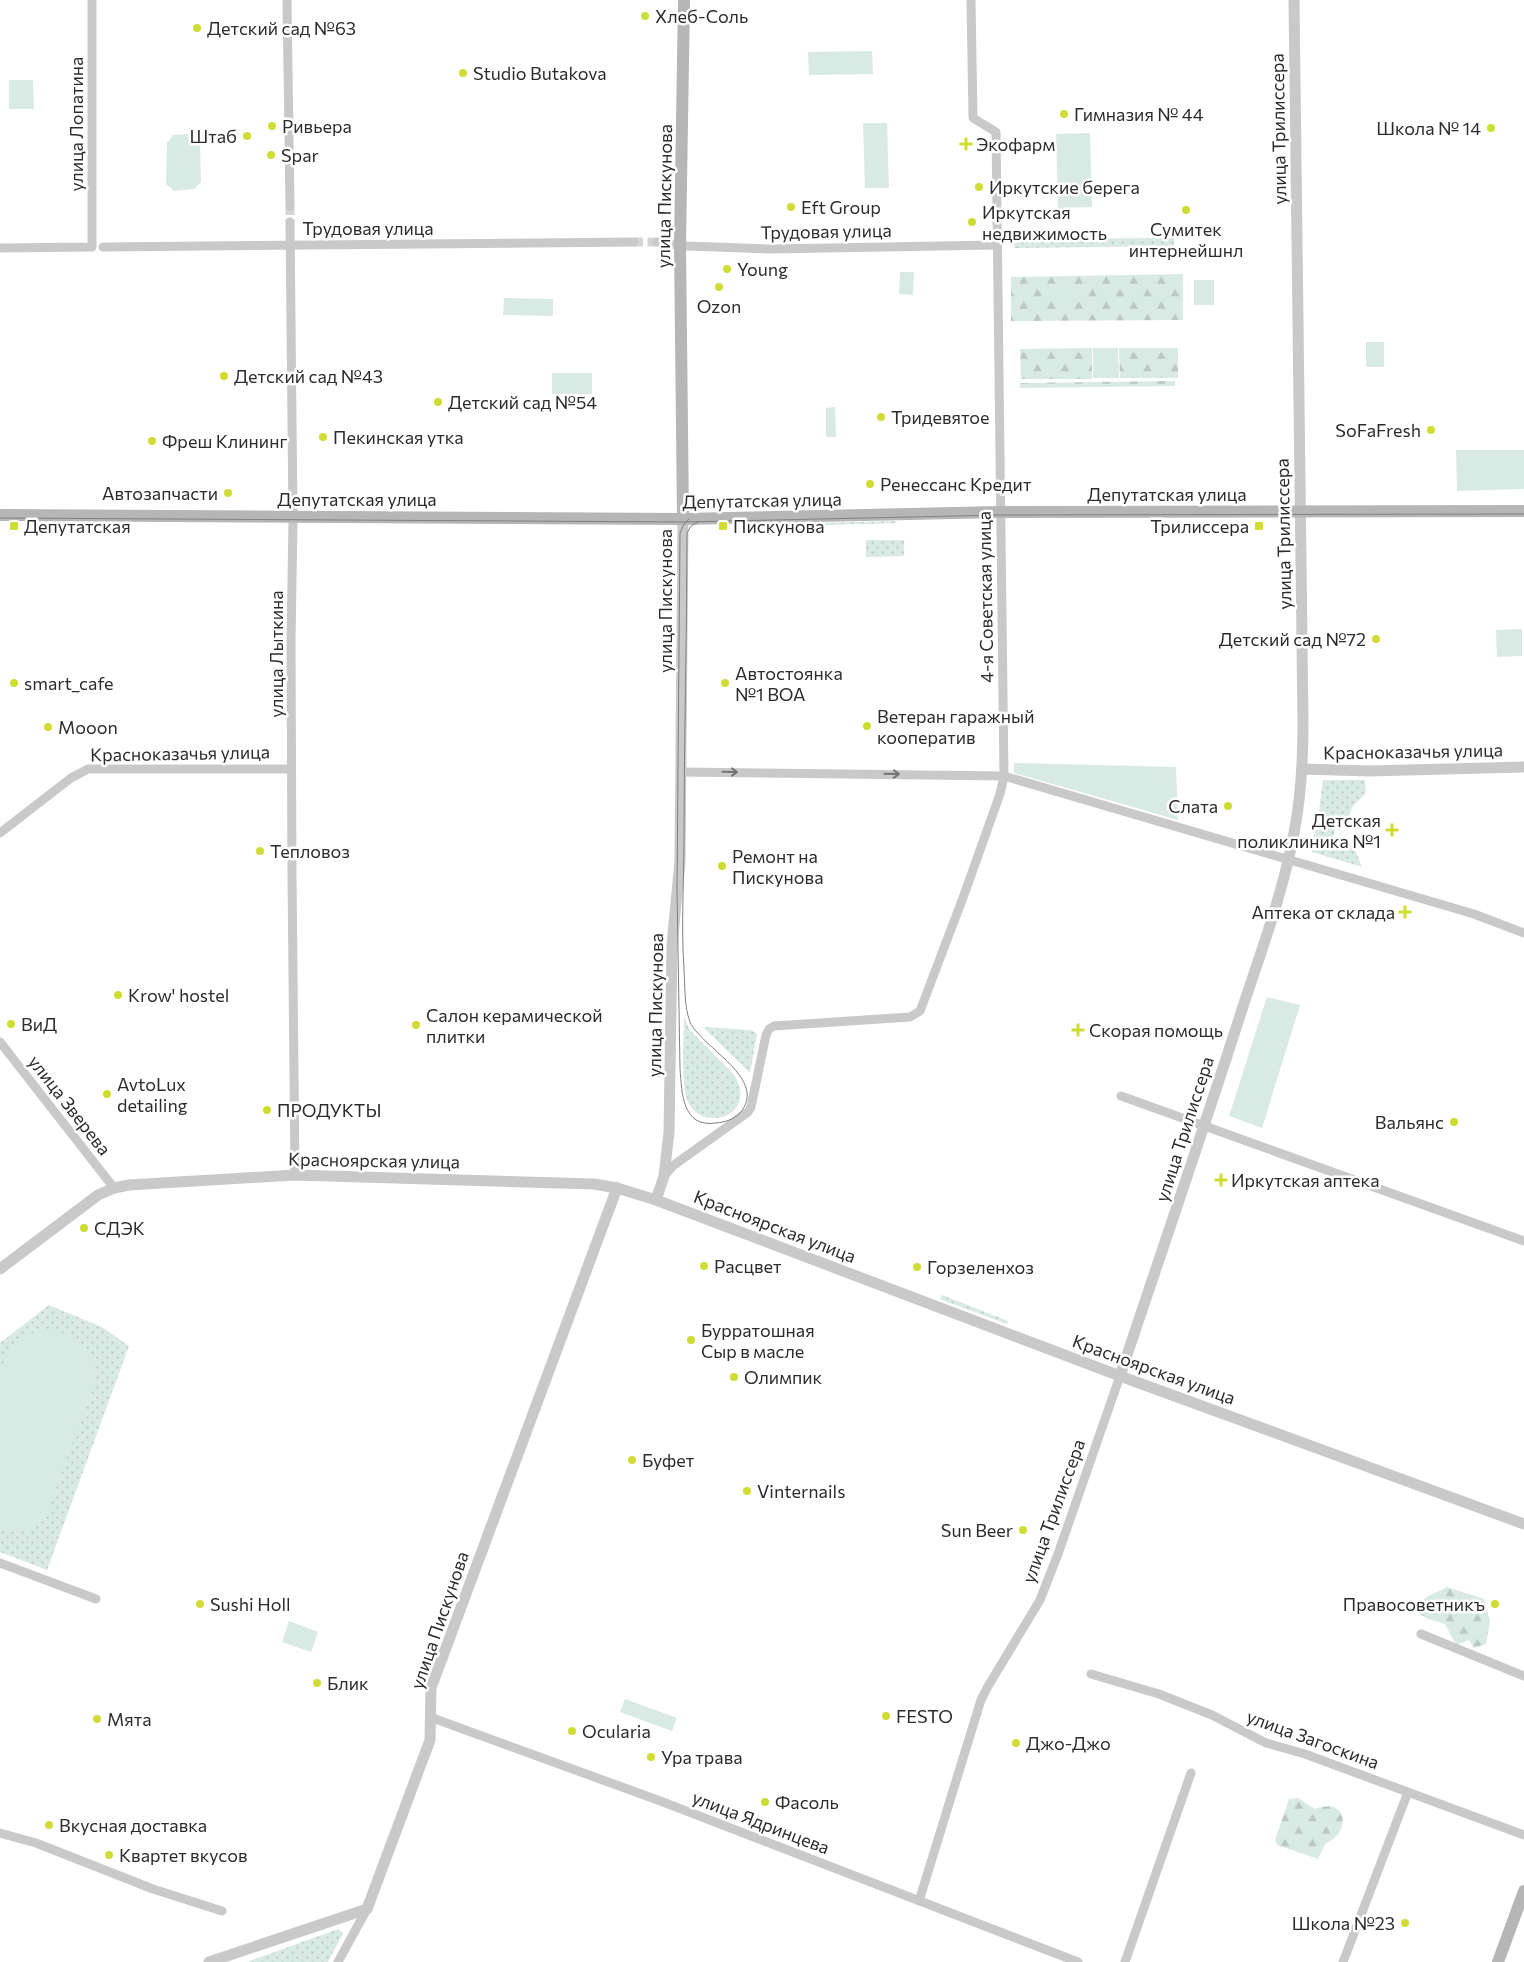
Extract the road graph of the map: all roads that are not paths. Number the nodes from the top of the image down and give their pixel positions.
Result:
1 (92, 0) edge
2 (287, 0) edge
3 (684, 0) edge
4 (970, 0) edge
5 (1294, 0) edge
6 (290, 206) tunnel mouth
7 (290, 222) tunnel mouth
8 (634, 242) tunnel mouth
9 (657, 242) tunnel mouth
10 (291, 244) junction
11 (680, 245) junction
12 (996, 245) junction
13 (103, 247) dead end
14 (0, 248) edge
15 (1300, 511) junction
16 (1524, 511) edge
17 (1000, 512) junction
18 (0, 515) edge
19 (292, 516) junction
20 (683, 519) junction
21 (1524, 766) edge
22 (291, 769) junction
23 (1303, 769) junction
24 (681, 772) junction
25 (1004, 776) junction
26 (0, 833) edge
27 (1288, 858) junction
28 (1524, 933) edge
29 (0, 1042) edge
30 (1121, 1096) dead end
31 (1204, 1127) junction
32 (295, 1175) junction
33 (664, 1176) junction
34 (114, 1188) junction
35 (617, 1188) junction
36 (656, 1200) junction
37 (1524, 1241) edge
38 (0, 1269) edge
39 (1120, 1376) junction
40 (1524, 1524) edge
41 (0, 1563) edge
42 (96, 1599) dead end
43 (1422, 1634) dead end
44 (1092, 1674) dead end
45 (1524, 1676) edge
46 (430, 1718) junction
47 (1191, 1773) dead end
48 (1408, 1792) junction
49 (0, 1833) edge
50 (1524, 1835) edge
51 (1524, 1891) edge
52 (919, 1901) junction
53 (367, 1909) junction
54 (222, 1911) dead end
55 (208, 1962) edge
56 (338, 1962) edge
57 (1078, 1962) edge
58 (1125, 1962) edge
59 (1343, 1962) edge
60 (1498, 1962) edge

1 - 14 street, улица Лопатина
2 - 6 street
3 - 11 main road, улица Пискунова
4 - 12 street, 4-я Советская улица
5 - 15 street, улица Трилиссера
7 - 10 street, улица Лыткина
8 - 10 street, Трудовая улица
9 - 11 street, Трудовая улица
10 - 13 street, Трудовая улица
10 - 19 street, улица Лыткина
11 - 12 street, Трудовая улица
11 - 20 main road, улица Пискунова
12 - 17 street, 4-я Советская улица
15 - 16 main road, Депутатская улица
15 - 17 main road, Депутатская улица
15 - 23 street, улица Трилиссера
17 - 20 main road, Депутатская улица
17 - 25 street, 4-я Советская улица
18 - 19 main road, Депутатская улица
19 - 20 main road, Депутатская улица
19 - 22 street, улица Лыткина
20 - 24 street, улица Пискунова
21 - 23 street, Красноказачья улица
22 - 26 street, Красноказачья улица
22 - 32 street, улица Лыткина
23 - 27 street, улица Трилиссера
24 -> 25 street
24 - 33 street, улица Пискунова
25 - 27 street
25 - 33 street, 4-я Советская улица
27 - 28 street
27 - 31 street, улица Трилиссера
29 - 34 street, улица Зверева
30 - 31 street
31 - 37 street
31 - 39 street, улица Трилиссера
32 - 34 street, Красноярская улица
32 - 35 street, Красноярская улица
33 - 36 street, улица Пискунова
34 - 38 street, Красноярская улица
35 - 36 street, Красноярская улица
35 - 46 street, улица Пискунова
36 - 39 street, Красноярская улица
39 - 40 street, Красноярская улица
39 - 52 street, улица Трилиссера
41 - 42 street
43 - 45 street
44 - 48 street, улица Загоскина
46 - 52 street, улица Ядринцева
46 - 53 street, улица Пискунова
47 - 58 street
48 - 50 street, улица Загоскина
48 - 59 street
49 - 54 street
51 - 60 main road
52 - 57 street, улица Ядринцева
53 - 55 street
53 - 56 street

